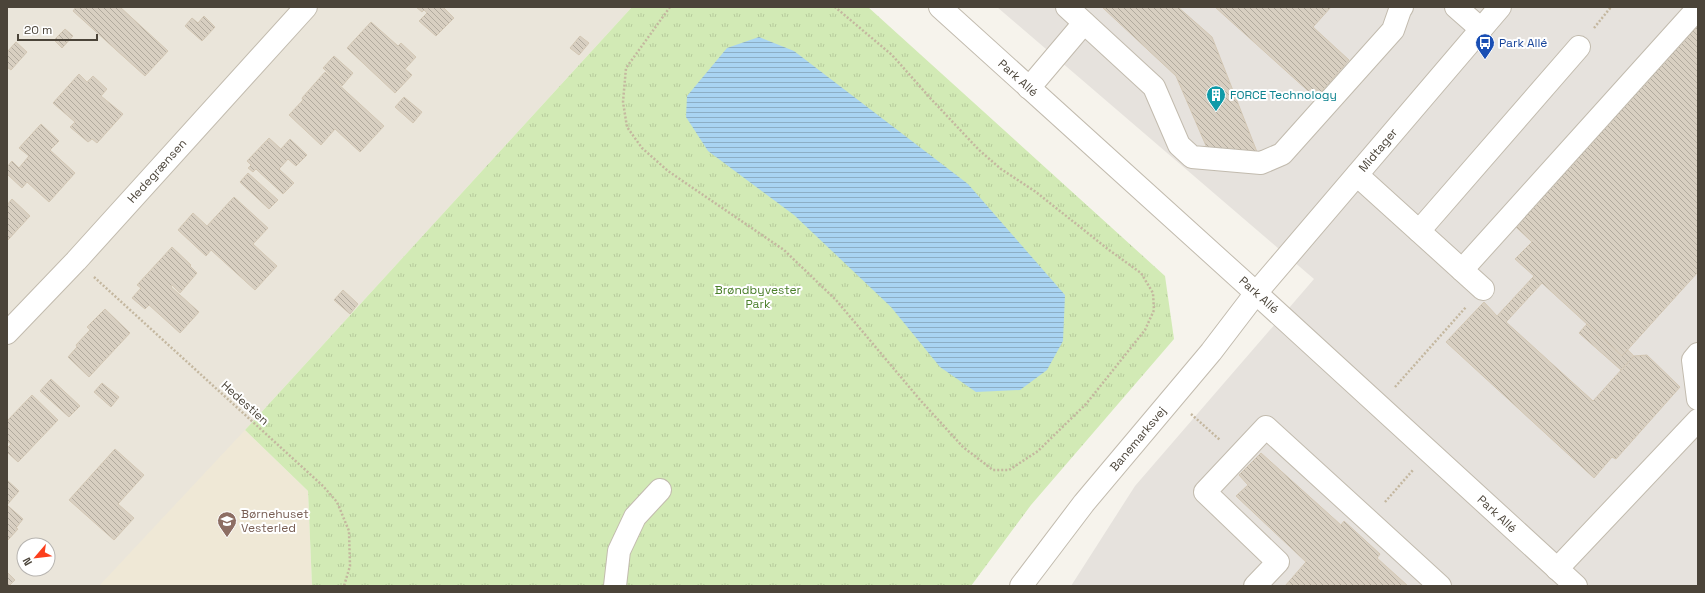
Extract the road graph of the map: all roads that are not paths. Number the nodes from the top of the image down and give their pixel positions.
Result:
1 (306, 7) edge
2 (940, 7) edge
3 (1067, 7) edge
4 (1402, 7) edge
5 (1456, 7) edge
6 (1500, 7) edge
7 (1698, 8) edge
8 (1084, 23) junction
9 (1481, 29) junction
10 (1579, 47) dead end
11 (1029, 88) junction
12 (1357, 175) junction
13 (1419, 231) junction
14 (1462, 270) junction
15 (1483, 289) road end
16 (1256, 293) junction
17 (10, 324) edge
18 (1698, 354) edge
19 (1698, 399) edge
20 (1698, 420) edge
21 (660, 490) dead end
22 (1557, 569) junction
23 (615, 586) edge
24 (1021, 586) edge
25 (1255, 586) edge
26 (1440, 586) edge
27 (1576, 586) edge

1 - 17 street, Hedegrænsen
2 - 11 street, Park Allé
3 - 8 street
4 - 8 street
5 - 9 street
6 - 9 street, Midtager
7 - 14 street
8 - 11 street
9 - 12 street, Midtager
10 - 13 street
11 - 16 street, Park Allé
12 - 13 street
12 - 16 street, Midtager
13 - 14 street
14 - 15 street
16 - 22 street, Park Allé
16 - 24 street, Banemarksvej
18 - 19 street
20 - 22 street
21 - 23 street
22 - 27 street, Park Allé
25 - 26 street

